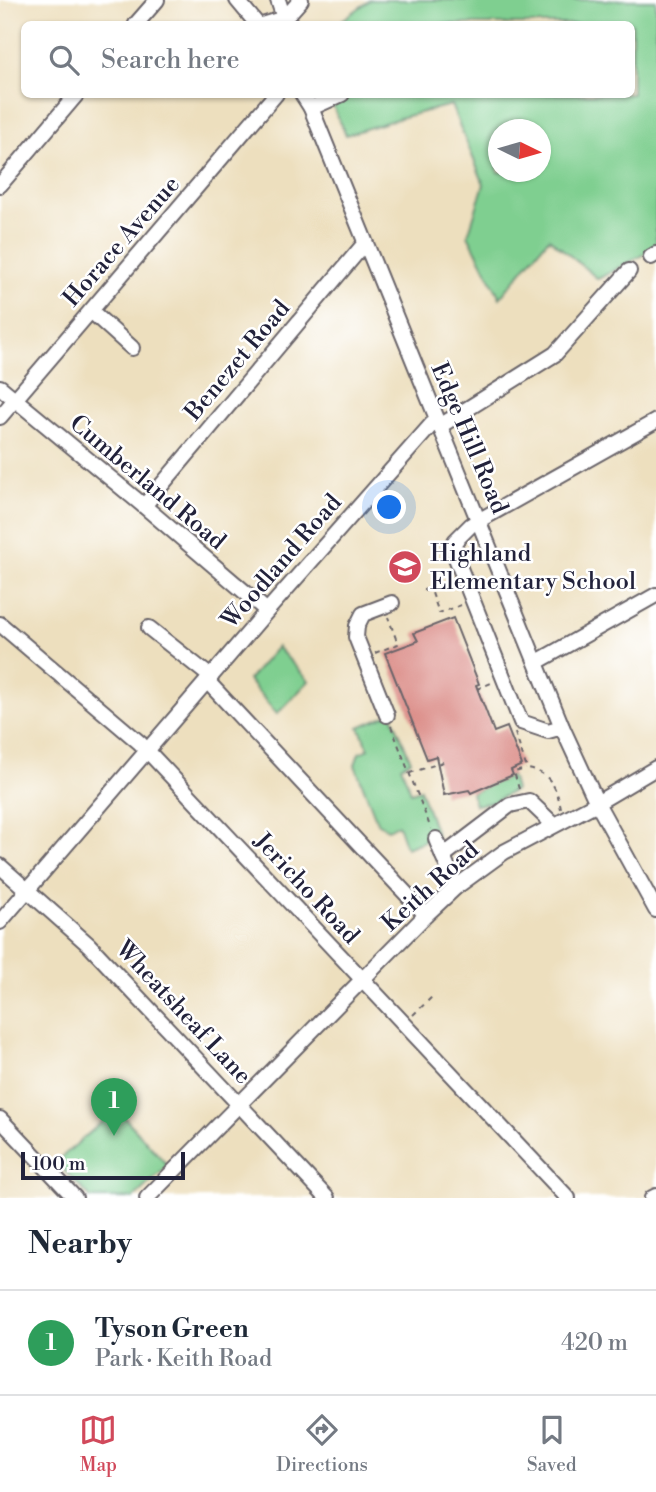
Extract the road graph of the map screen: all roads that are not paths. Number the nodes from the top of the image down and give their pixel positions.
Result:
1 (157, 0) edge
2 (237, 0) edge
3 (278, 0) edge
4 (301, 0) edge
5 (139, 21) edge
6 (254, 21) edge
7 (286, 21) edge
8 (73, 98) edge
9 (273, 98) edge
10 (305, 98) edge
11 (333, 98) edge
12 (312, 108) junction
13 (0, 185) edge
14 (365, 243) junction
15 (629, 271) dead end
16 (91, 311) junction
17 (132, 348) dead end
18 (0, 387) edge
19 (14, 400) junction
20 (0, 417) edge
21 (656, 421) edge
22 (440, 426) junction
23 (144, 506) junction
24 (480, 520) junction
25 (656, 595) edge
26 (390, 607) road end
27 (267, 611) junction
28 (0, 624) edge
29 (149, 628) dead end
30 (537, 662) junction
31 (209, 679) junction
32 (387, 715) road end
33 (562, 727) junction
34 (147, 751) junction
35 (656, 768) edge
36 (597, 803) junction
37 (553, 824) junction
38 (436, 839) road end
39 (443, 856) junction
40 (0, 866) edge
41 (456, 887) junction
42 (28, 890) junction
43 (656, 910) edge
44 (426, 915) junction
45 (0, 922) edge
46 (363, 980) junction
47 (239, 1104) junction
48 (0, 1119) edge
49 (75, 1198) edge
50 (147, 1198) edge
51 (327, 1198) edge
52 (568, 1198) edge

1 - 5 street
2 - 6 street
3 - 7 street
4 - 7 street
8 - 13 street
9 - 16 street, Horace Avenue
10 - 12 street, Edge Hill Road
11 - 12 street
12 - 14 street, Edge Hill Road
14 - 22 street, Edge Hill Road
14 - 23 street, Benezet Road
15 - 22 street, Woodland Road
16 - 17 street
16 - 19 street, Horace Avenue
18 - 19 street, Cumberland Road
19 - 20 street, Horace Avenue
19 - 23 street, Cumberland Road
21 - 24 street
22 - 24 street, Edge Hill Road
22 - 27 street, Woodland Road
23 - 27 street, Cumberland Road
24 - 30 street, Edge Hill Road
24 - 33 street
25 - 30 street
26 - 32 street
27 - 31 street, Woodland Road
28 - 34 street, Jericho Road
29 - 31 street
30 - 33 street, Edge Hill Road
31 - 34 street, Woodland Road
31 - 44 street
33 - 36 street, Edge Hill Road
34 - 42 street, Woodland Road
34 - 46 street, Jericho Road
35 - 36 street, Keith Road
36 - 37 street, Keith Road
36 - 43 street, Edge Hill Road
37 - 39 street
37 - 41 street, Keith Road
38 - 39 street
39 - 41 street
40 - 42 street, Wheatsheaf Lane
41 - 44 street, Keith Road
42 - 45 street, Woodland Road
42 - 47 street, Wheatsheaf Lane
44 - 46 street, Keith Road
46 - 47 street, Keith Road
46 - 52 street, Jericho Road
47 - 50 street, Keith Road
47 - 51 street, Wheatsheaf Lane
48 - 49 street

